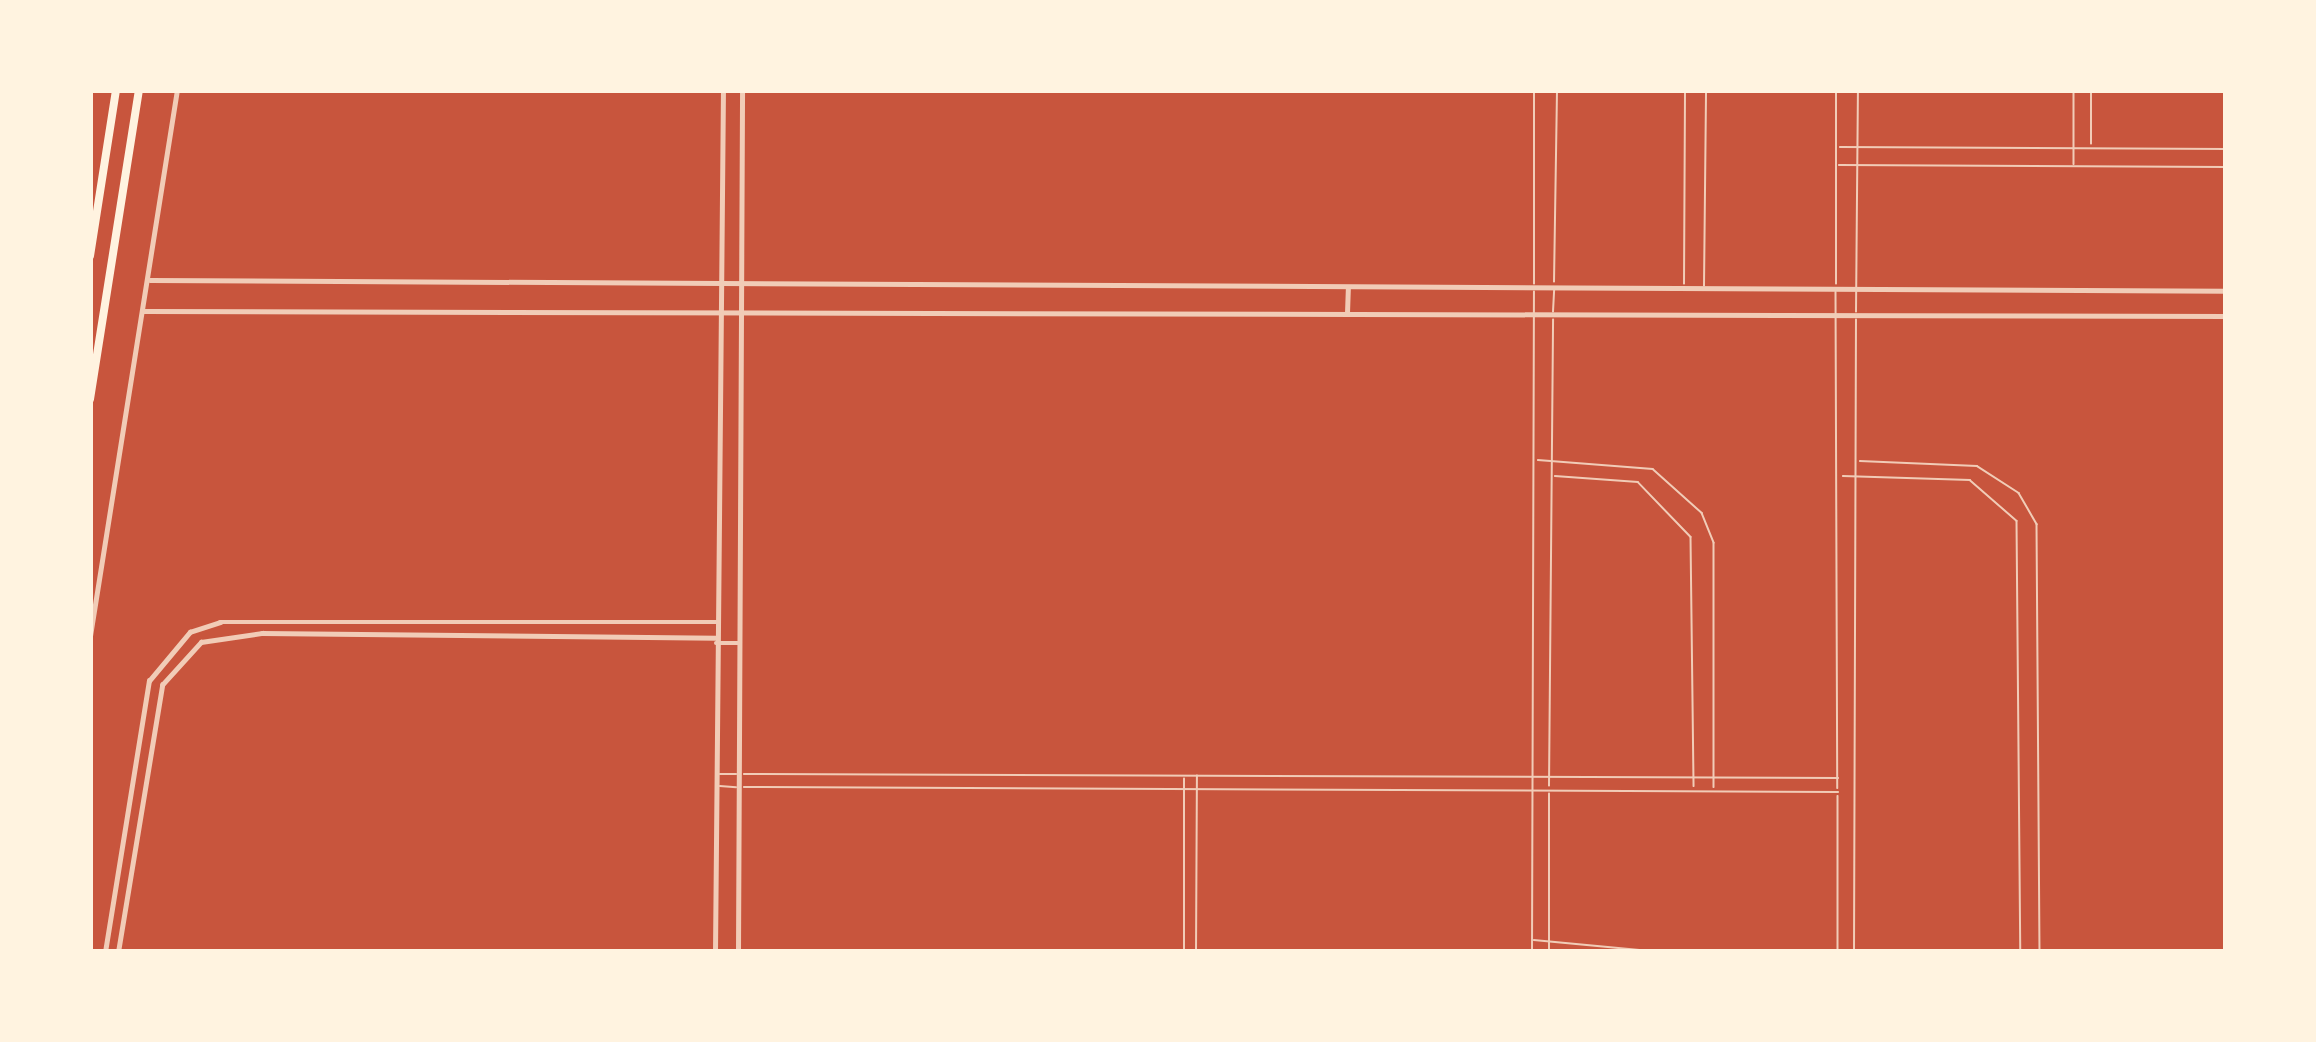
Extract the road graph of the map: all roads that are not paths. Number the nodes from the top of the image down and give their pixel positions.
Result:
1 (116, 90) edge
2 (140, 90) edge
3 (177, 90) edge
4 (723, 90) edge
5 (742, 90) edge
6 (1534, 90) edge
7 (1557, 90) edge
8 (1685, 90) edge
9 (1706, 90) edge
10 (1836, 90) edge
11 (1858, 90) edge
12 (2074, 90) edge
13 (2091, 90) edge
14 (1836, 147) junction
15 (1857, 147) junction
16 (2074, 148) junction
17 (2091, 148) junction
18 (2226, 148) edge
19 (1835, 165) junction
20 (1857, 165) junction
21 (2074, 166) junction
22 (2091, 166) junction
23 (2226, 166) edge
24 (90, 256) edge
25 (150, 280) junction
26 (720, 288) junction
27 (741, 288) junction
28 (1348, 289) junction
29 (1534, 290) junction
30 (1554, 290) junction
31 (1684, 290) junction
32 (1704, 290) junction
33 (1836, 291) junction
34 (1856, 291) junction
35 (2226, 291) edge
36 (144, 311) junction
37 (719, 311) junction
38 (741, 311) junction
39 (1347, 313) junction
40 (1534, 314) junction
41 (1553, 314) junction
42 (2226, 316) edge
43 (1856, 318) junction
44 (1836, 319) junction
45 (90, 399) edge
46 (1533, 460) junction
47 (1551, 460) junction
48 (1839, 461) junction
49 (1856, 461) junction
50 (1533, 476) junction
51 (1551, 476) junction
52 (1839, 476) junction
53 (1856, 476) junction
54 (261, 622) junction
55 (567, 622) junction
56 (717, 622) junction
57 (433, 624) junction
58 (262, 633) junction
59 (568, 634) junction
60 (433, 635) junction
61 (90, 636) edge
62 (716, 640) junction
63 (739, 643) junction
64 (716, 774) junction
65 (739, 774) junction
66 (1184, 775) junction
67 (1197, 775) junction
68 (1532, 775) junction
69 (1548, 775) junction
70 (1694, 777) junction
71 (1714, 777) junction
72 (1838, 778) junction
73 (132, 780) junction
74 (146, 781) junction
75 (716, 786) junction
76 (738, 787) junction
77 (1184, 789) junction
78 (1197, 789) junction
79 (1532, 789) junction
80 (1549, 789) junction
81 (1694, 791) junction
82 (1714, 791) junction
83 (1838, 793) junction
84 (1532, 940) junction
85 (1549, 940) junction
86 (105, 952) edge
87 (118, 952) edge
88 (715, 952) edge
89 (737, 952) edge
90 (1184, 952) edge
91 (1196, 952) edge
92 (1532, 952) edge
93 (1549, 952) edge
94 (1660, 952) edge
95 (1838, 952) edge
96 (1854, 952) edge
97 (2021, 952) edge
98 (2040, 952) edge

1 - 24 highway
2 - 45 highway
3 - 25 street
4 - 26 street
5 - 27 street
6 - 29 lane
7 - 30 lane
8 - 31 lane
9 - 32 lane
10 - 14 lane
11 - 15 lane
12 - 16 lane
13 - 17 lane
14 - 15 lane
14 - 19 lane
15 - 16 lane
15 - 20 lane
16 - 17 lane
16 - 21 lane
17 - 18 lane
17 - 22 lane
19 - 20 lane
19 - 33 lane
20 - 21 lane
20 - 34 lane
21 - 22 lane
22 - 23 lane
25 - 26 street
25 - 36 street
26 - 27 street
26 - 37 street
27 - 28 street
27 - 38 street
28 - 29 street
28 - 39 street
29 - 30 street
29 - 40 lane
30 - 31 street
30 - 41 lane
31 - 32 street
32 - 33 street
33 - 34 street
33 - 44 lane
34 - 35 street
34 - 43 lane
36 - 37 street
36 - 61 street
37 - 38 street
37 - 56 street
38 - 39 street
38 - 63 street
39 - 40 street
40 - 41 street
40 - 46 lane
41 - 44 street
41 - 47 lane
42 - 43 street
43 - 44 street
43 - 49 lane
44 - 48 lane
46 - 47 lane
46 - 50 lane
47 - 51 lane
47 - 71 lane
48 - 49 lane
48 - 52 lane
49 - 53 lane
49 - 98 lane
50 - 51 lane
50 - 68 lane
51 - 69 lane
51 - 70 lane
52 - 53 lane
52 - 72 lane
53 - 96 lane
53 - 97 lane
54 - 57 street
54 - 58 street
54 - 73 street
55 - 56 street
55 - 57 street
55 - 59 street
56 - 62 street
57 - 60 street
58 - 60 street
58 - 74 street
59 - 60 street
59 - 62 street
62 - 63 street
62 - 64 street
63 - 65 street
64 - 65 lane
64 - 75 street
65 - 66 lane
65 - 76 street
66 - 67 lane
66 - 77 lane
67 - 68 lane
67 - 78 lane
68 - 69 lane
68 - 79 lane
69 - 70 lane
69 - 80 lane
70 - 71 lane
70 - 81 lane
71 - 72 lane
71 - 82 lane
72 - 83 lane
73 - 74 street
73 - 86 street
74 - 87 street
75 - 76 lane
75 - 88 street
76 - 77 lane
76 - 89 street
77 - 78 lane
77 - 90 lane
78 - 79 lane
78 - 91 lane
79 - 80 lane
79 - 84 lane
80 - 81 lane
80 - 85 lane
81 - 82 lane
82 - 83 lane
83 - 95 lane
84 - 85 lane
84 - 92 lane
85 - 93 lane
85 - 94 lane

